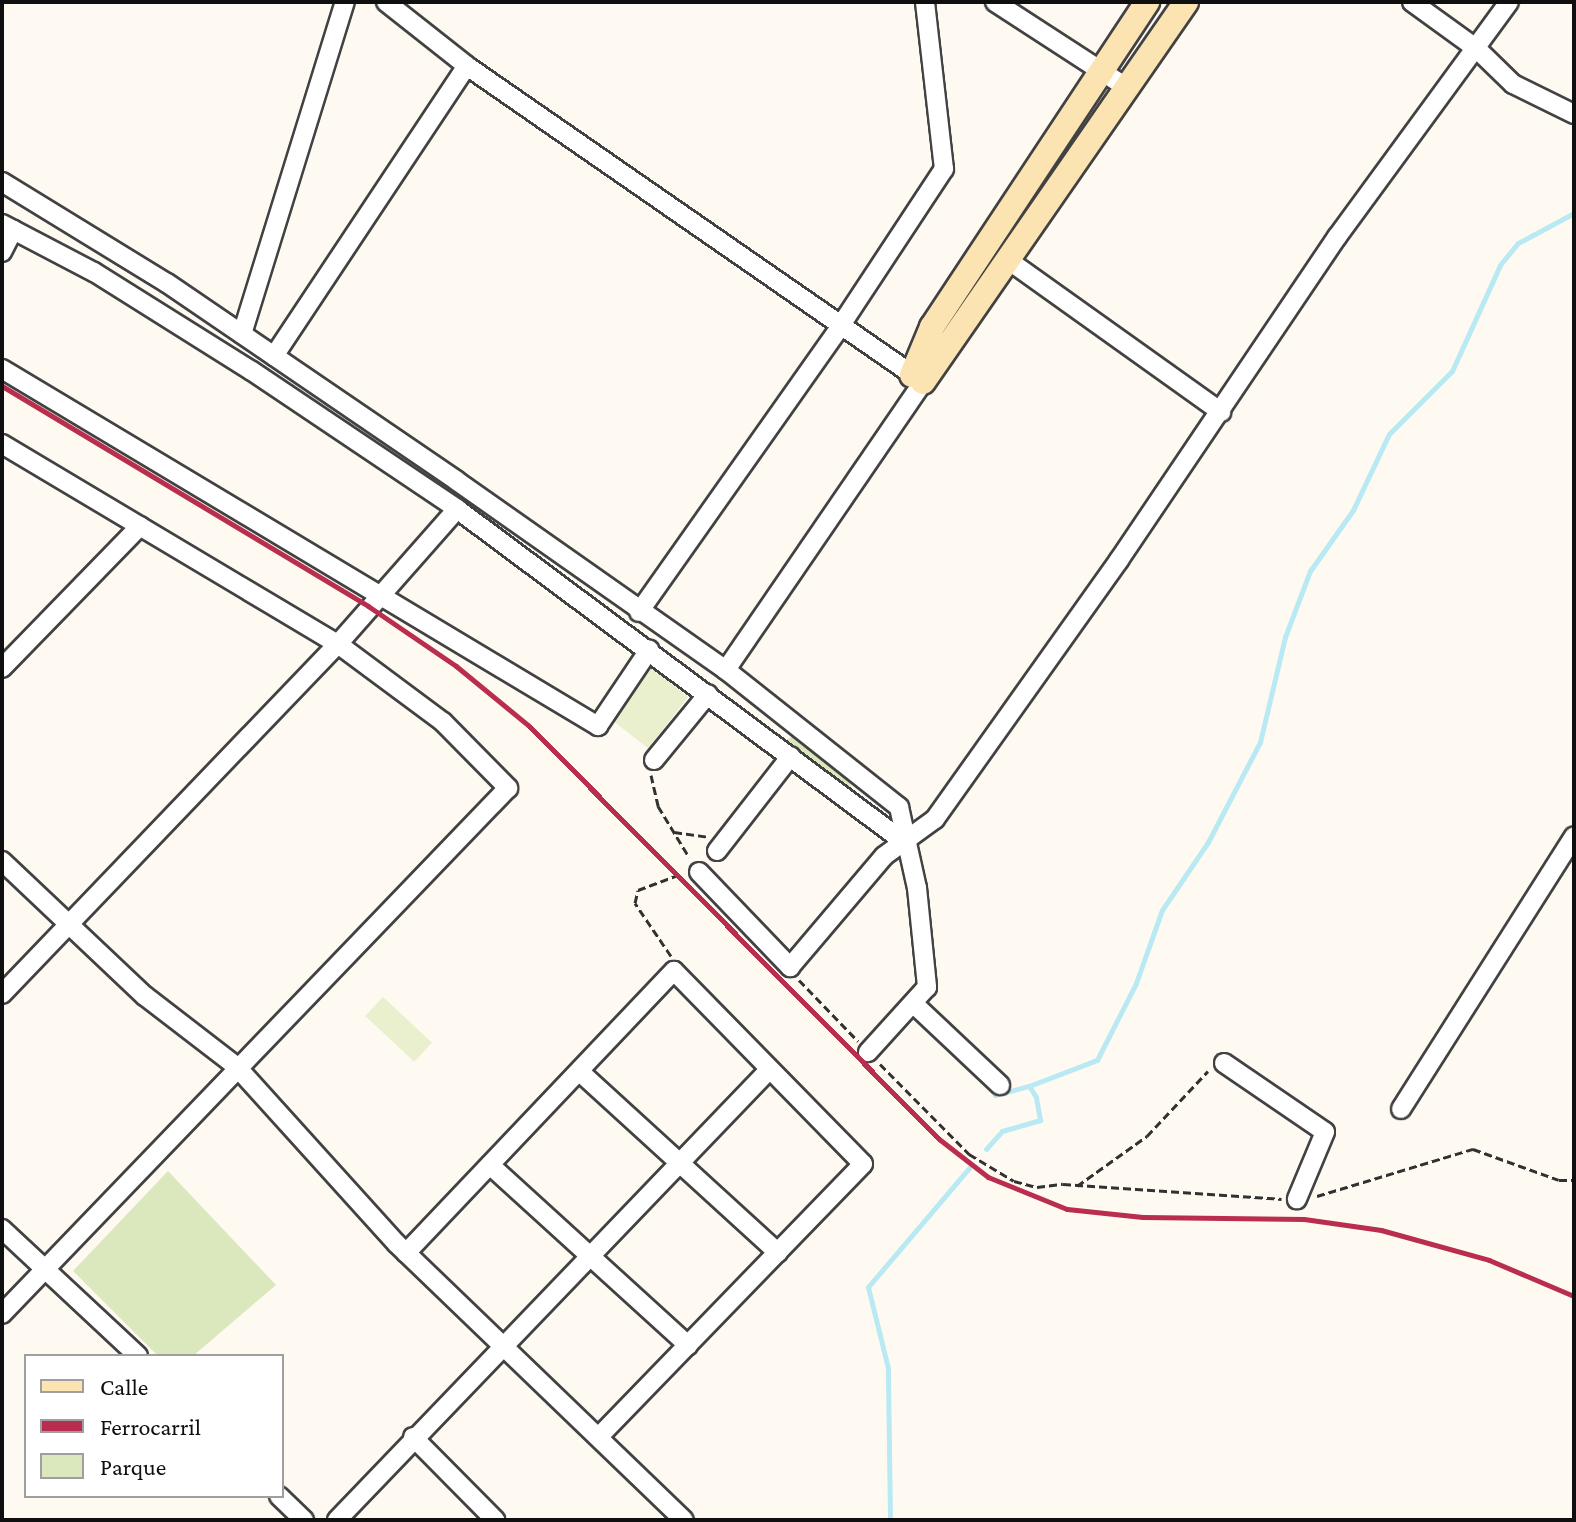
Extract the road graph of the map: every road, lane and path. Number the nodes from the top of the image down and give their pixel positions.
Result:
1 (345, 2) edge
2 (386, 2) edge
3 (925, 2) edge
4 (995, 2) edge
5 (1147, 2) edge
6 (1186, 2) edge
7 (1412, 2) edge
8 (1509, 2) edge
9 (1477, 49) junction
10 (467, 66) junction
11 (1099, 70) junction
12 (1126, 87) junction
13 (1574, 114) edge
14 (2, 182) edge
15 (8, 227) edge
16 (2, 252) edge
17 (1008, 260) junction
18 (839, 328) junction
19 (242, 334) junction
20 (274, 356) junction
21 (2, 369) edge
22 (917, 378) junction
23 (1221, 412) junction
24 (2, 444) edge
25 (457, 509) junction
26 (140, 526) junction
27 (381, 597) junction
28 (639, 612) junction
29 (338, 644) junction
30 (649, 650) junction
31 (2, 668) edge
32 (726, 670) junction
33 (708, 694) junction
34 (791, 756) junction
35 (654, 760) joint
36 (674, 832) junction
37 (1574, 836) edge
38 (904, 842) junction
39 (720, 846) joint
40 (2, 861) edge
41 (699, 872) junction
42 (67, 926) junction
43 (790, 967) junction
44 (674, 971) junction
45 (2, 994) edge
46 (915, 1005) junction
47 (868, 1052) junction
48 (1224, 1063) joint
49 (236, 1066) junction
50 (768, 1071) junction
51 (580, 1072) junction
52 (1000, 1085) dead end
53 (1401, 1109) dead end
54 (680, 1163) junction
55 (490, 1165) junction
56 (1574, 1180) edge
57 (1077, 1186) junction
58 (1297, 1199) junction
59 (2, 1229) edge
60 (406, 1253) junction
61 (778, 1253) junction
62 (591, 1255) junction
63 (45, 1267) junction
64 (2, 1314) edge
65 (501, 1343) junction
66 (688, 1345) junction
67 (136, 1354) edge
68 (599, 1436) junction
69 (413, 1437) junction
70 (281, 1498) edge
71 (304, 1520) edge
72 (337, 1520) edge
73 (495, 1520) edge
74 (684, 1520) edge

1 - 19 street
2 - 10 street
3 - 18 street
4 - 11 street
5 - 11 street
6 - 12 street
7 - 9 street
8 - 9 street
9 - 13 street
9 - 23 street
10 - 18 street
10 - 20 street
11 - 12 street
11 - 22 street
12 - 17 street
14 - 19 street
15 - 16 street
15 - 25 street
17 - 22 street
17 - 23 street
18 - 22 street
18 - 28 street
19 - 20 street
20 - 28 street
21 - 27 street
22 - 32 street
23 - 38 street
24 - 26 street
25 - 27 street
25 - 30 street
26 - 29 street
26 - 31 street
27 - 29 street
27 - 30 street
28 - 32 street
29 - 42 street
29 - 49 street
30 - 33 street
32 - 38 street
33 - 34 street
33 - 35 street
34 - 38 street
34 - 39 street
35 - 36 path
36 - 39 path
36 - 41 path
37 - 53 street
38 - 43 street
38 - 46 street
40 - 42 street
41 - 43 street
41 - 44 path
42 - 45 street
42 - 49 street
43 - 47 path
44 - 50 street
44 - 51 street
46 - 47 street
46 - 52 street
47 - 57 path
48 - 57 path
48 - 58 street
49 - 60 street
49 - 63 street
50 - 54 street
50 - 61 street
51 - 54 street
51 - 55 street
54 - 61 street
54 - 62 street
55 - 60 street
55 - 62 street
56 - 58 path
57 - 58 path
59 - 63 street
60 - 65 street
61 - 66 street
62 - 65 street
62 - 66 street
63 - 64 street
63 - 67 street
65 - 68 street
65 - 69 street
66 - 68 street
68 - 74 street
69 - 72 street
69 - 73 street
70 - 71 street

